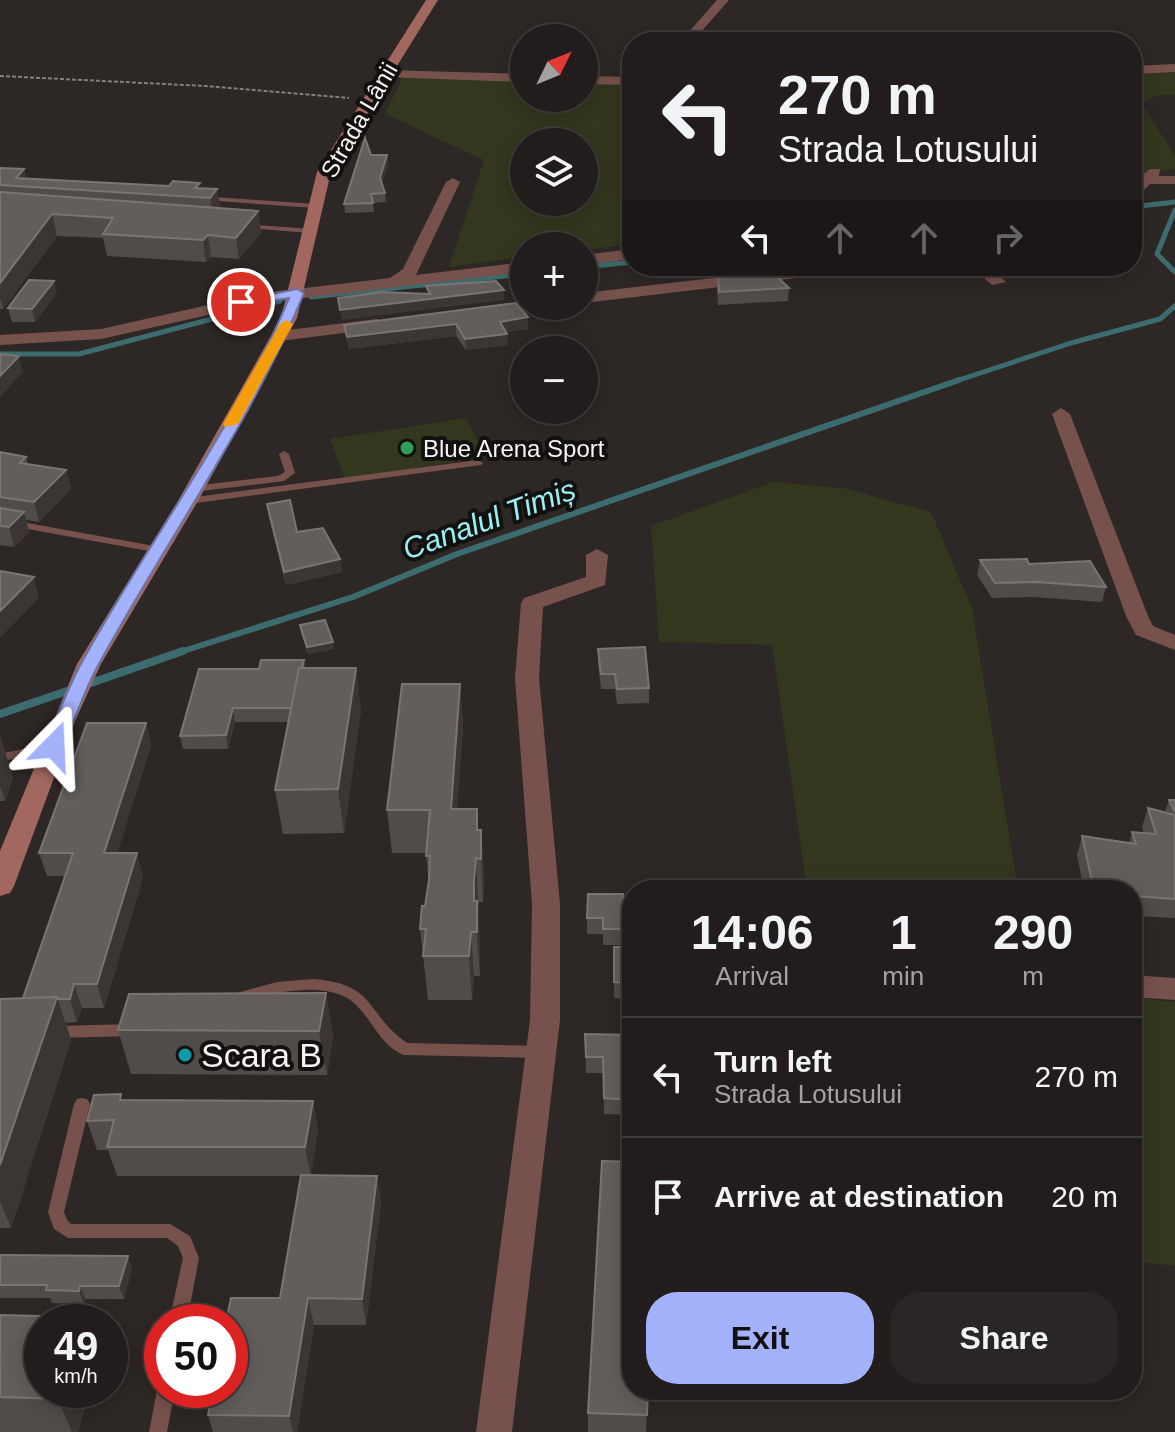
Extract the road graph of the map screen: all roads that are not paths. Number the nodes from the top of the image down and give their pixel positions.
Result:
1 (723, 0) edge
2 (431, 2) edge
3 (695, 32) edge
4 (1175, 68) edge
5 (1142, 70) edge
6 (385, 74) junction
7 (510, 78) edge
8 (598, 80) edge
9 (622, 81) edge
10 (1175, 180) edge
11 (1142, 181) edge
12 (453, 182) dead end
13 (192, 197) edge
14 (315, 206) junction
15 (236, 225) edge
16 (310, 231) junction
17 (622, 255) edge
18 (598, 258) edge
19 (510, 269) edge
20 (771, 276) edge
21 (991, 276) edge
22 (394, 282) junction
23 (998, 282) dead end
24 (297, 293) junction
25 (598, 296) edge
26 (402, 321) edge
27 (280, 336) junction
28 (0, 340) edge
29 (1061, 414) dead end
30 (284, 454) dead end
31 (478, 463) dead end
32 (191, 495) junction
33 (0, 521) edge
34 (160, 550) junction
35 (597, 555) dead end
36 (1165, 640) edge
37 (59, 734) junction
38 (0, 758) edge
39 (0, 886) edge
40 (1142, 987) edge
41 (1175, 989) edge
42 (219, 1005) edge
43 (155, 1026) edge
44 (32, 1033) edge
45 (542, 1052) junction
46 (82, 1104) dead end
47 (182, 1304) edge
48 (163, 1408) edge
49 (158, 1432) edge
50 (494, 1432) edge

1 - 3 street
2 - 6 main road, Strada Lânii
4 - 5 street
6 - 7 street
6 - 14 main road, Strada Lânii
8 - 9 street
10 - 11 street
12 - 22 street
13 - 14 lane
14 - 16 main road, Strada Lânii
15 - 16 lane
16 - 24 main road, Strada Lânii
17 - 18 street
19 - 22 street
20 - 25 street
21 - 23 street
22 - 24 street
24 - 27 main road, Strada Lânii
24 - 28 street
26 - 27 street
27 - 32 main road, Strada Lânii
29 - 36 street
30 - 32 lane
31 - 32 lane
32 - 34 main road, Strada Lânii
33 - 34 lane
34 - 37 main road, Strada Lânii
35 - 45 street
37 - 38 lane
37 - 39 main road, Strada Lânii
40 - 41 street
42 - 45 lane
43 - 44 lane
45 - 50 street
46 - 47 lane
48 - 49 lane

